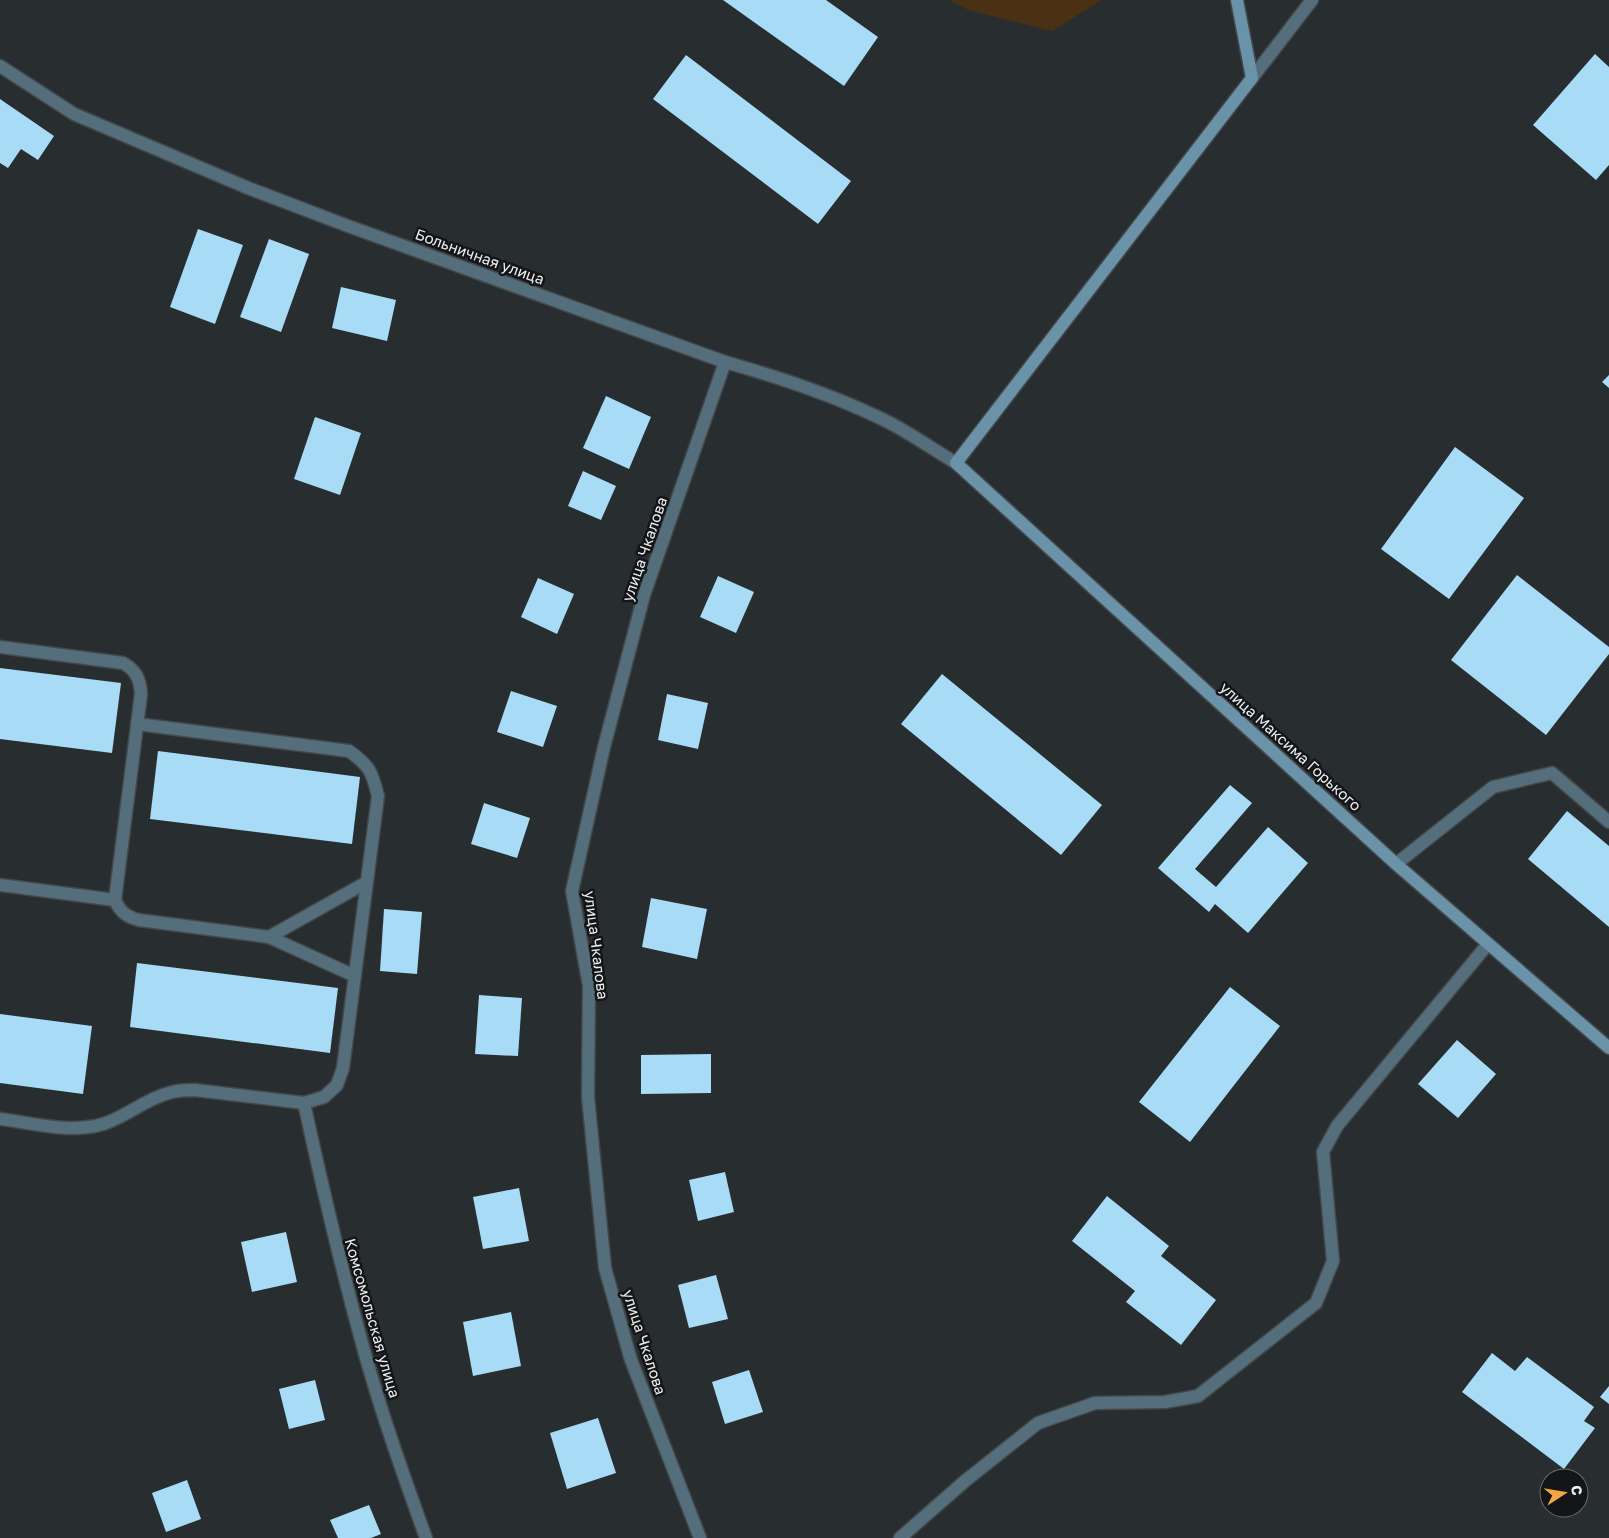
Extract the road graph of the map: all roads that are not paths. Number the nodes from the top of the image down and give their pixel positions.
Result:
1 (1236, 0) edge
2 (1312, 0) edge
3 (0, 66) edge
4 (1252, 78) junction
5 (725, 362) junction
6 (956, 463) junction
7 (0, 647) edge
8 (137, 724) junction
9 (1609, 822) edge
10 (1396, 864) junction
11 (367, 882) junction
12 (0, 885) edge
13 (115, 900) junction
14 (269, 937) junction
15 (1488, 944) junction
16 (355, 976) junction
17 (1609, 1048) edge
18 (304, 1103) junction
19 (0, 1119) edge
20 (426, 1538) edge
21 (700, 1538) edge
22 (900, 1538) edge

1 - 4 street
2 - 4 street
3 - 5 street, Больничная улица
4 - 6 street
5 - 6 street, Больничная улица
5 - 21 street, улица Чкалова
6 - 10 street, улица Максима Горького
7 - 8 street
8 - 11 street
8 - 13 street
9 - 10 street
10 - 15 street, улица Максима Горького
11 - 14 street
11 - 16 street
12 - 13 street
13 - 14 street
14 - 16 street
15 - 17 street, улица Максима Горького
15 - 22 street
16 - 18 street
18 - 19 street
18 - 20 street, Комсомольская улица

